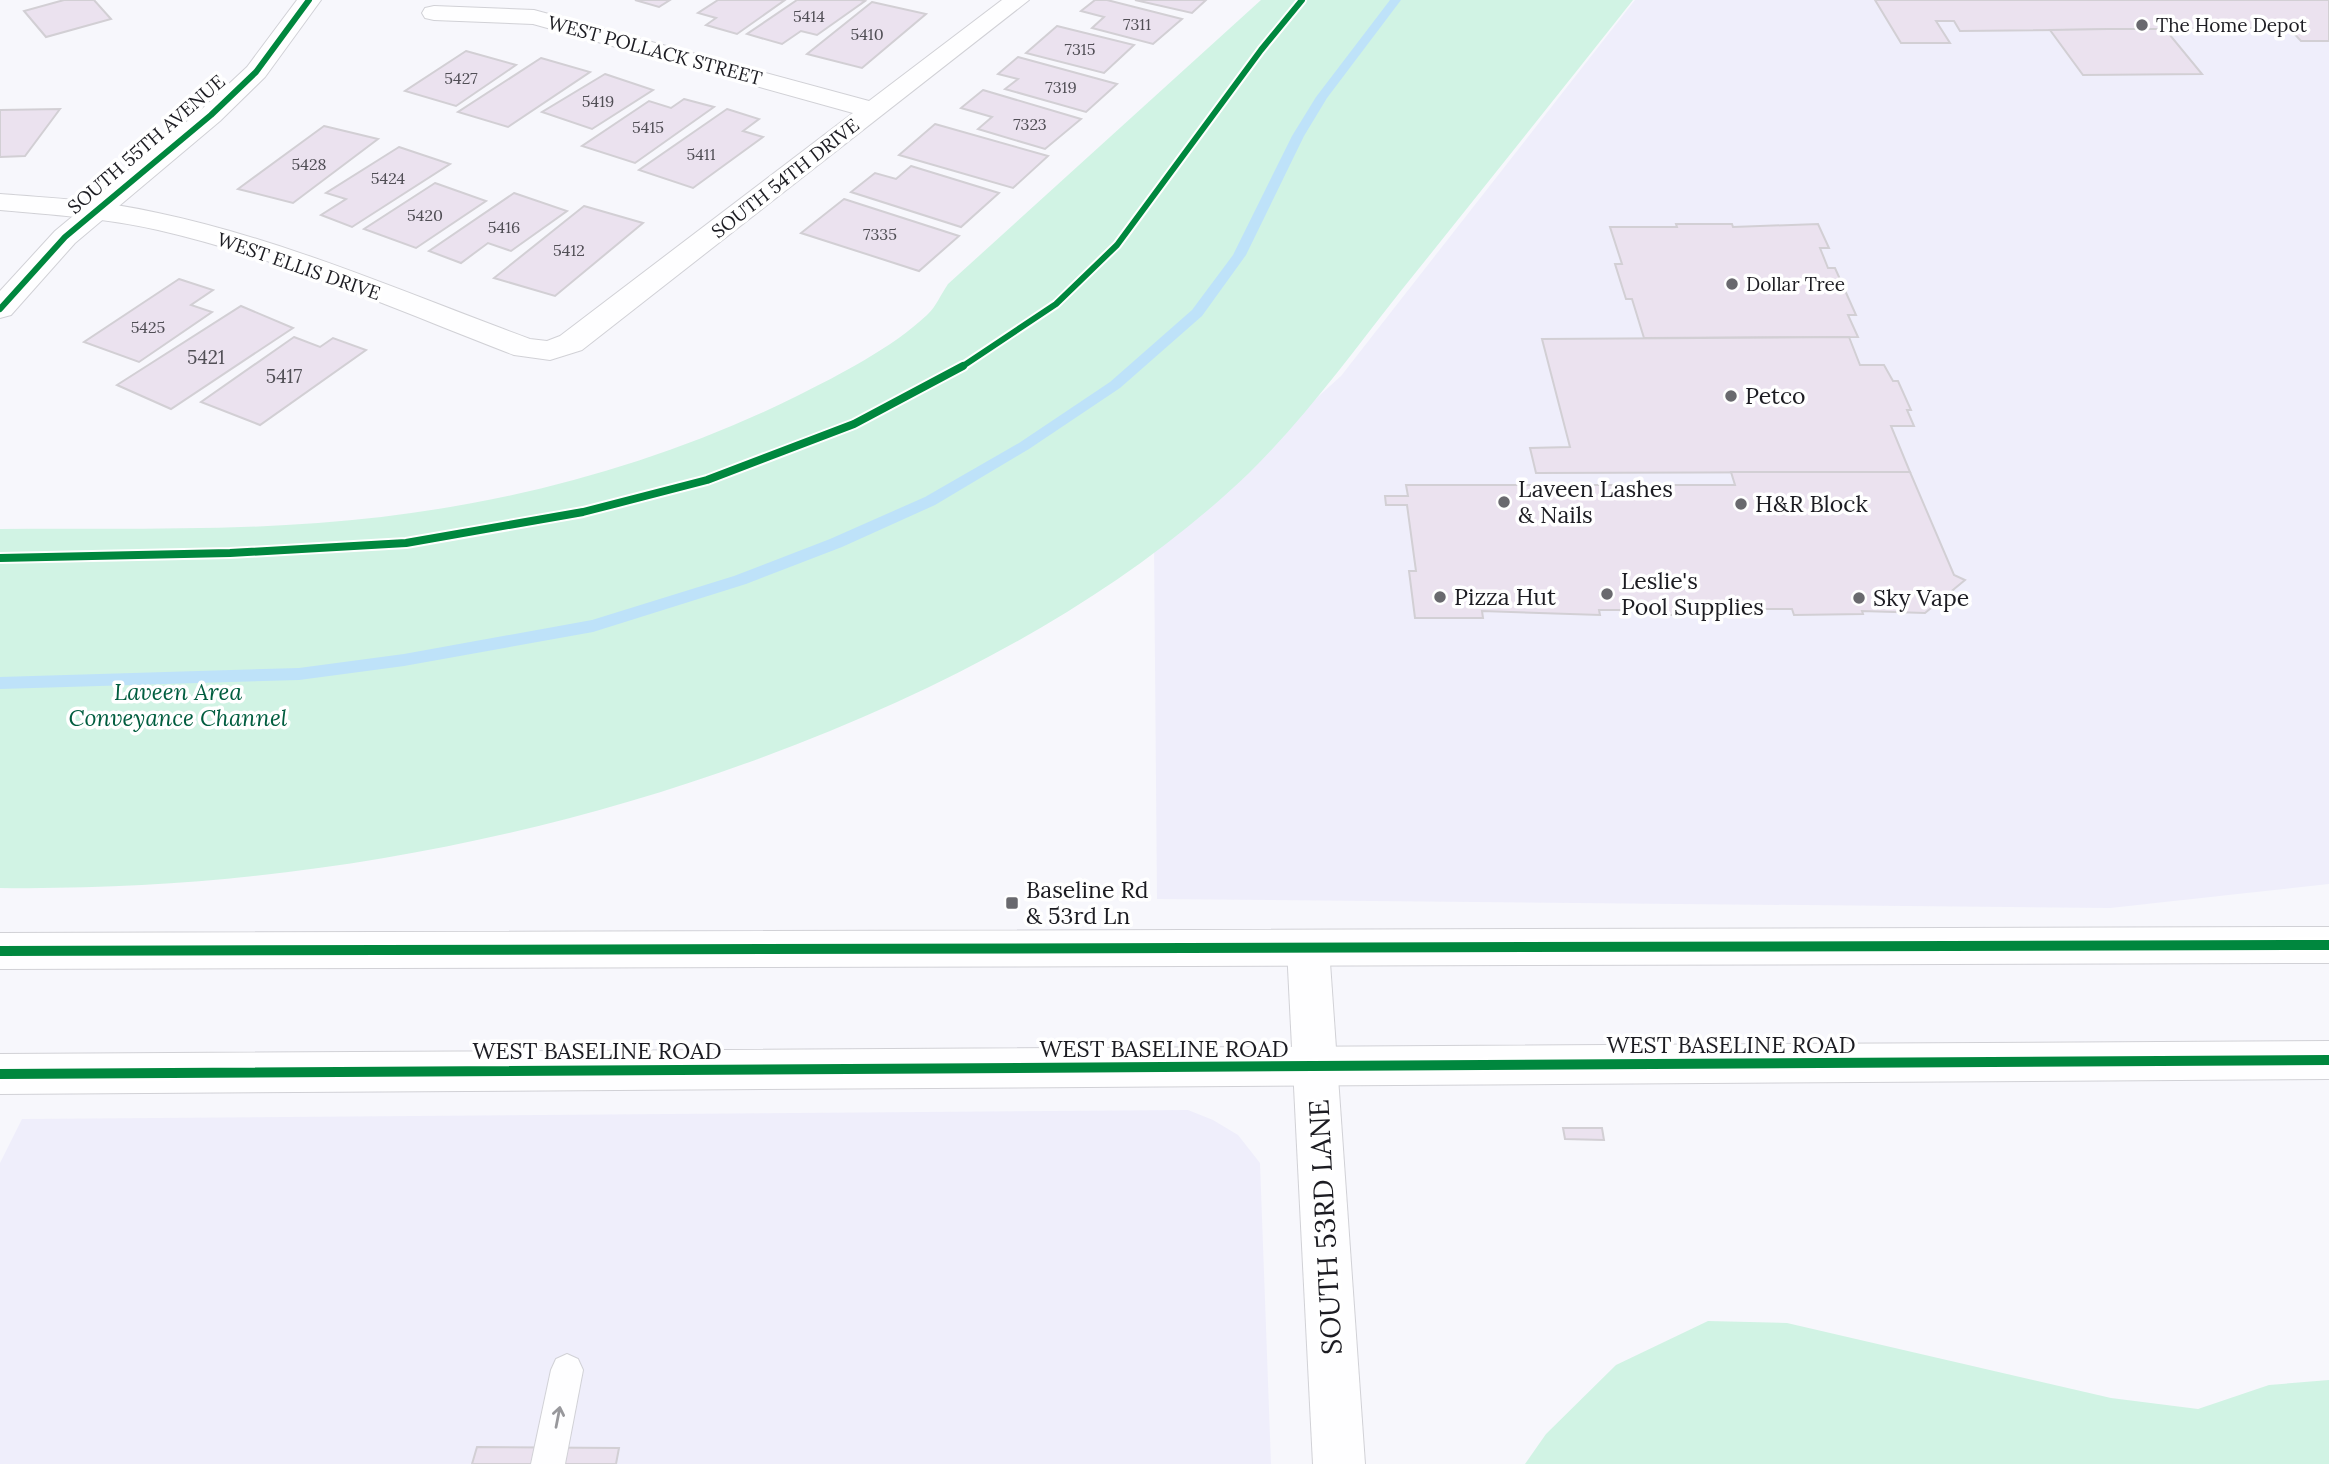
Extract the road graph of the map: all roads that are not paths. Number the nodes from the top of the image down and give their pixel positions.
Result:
1 (309, 0) edge
2 (1017, 0) edge
3 (434, 13) dead end
4 (872, 110) junction
5 (0, 202) edge
6 (94, 210) junction
7 (0, 309) edge
8 (550, 351) joint
9 (2329, 944) edge
10 (1308, 948) junction
11 (0, 951) edge
12 (2329, 1060) edge
13 (1316, 1067) junction
14 (0, 1073) edge
15 (567, 1370) dead end
16 (548, 1464) edge
17 (1339, 1464) edge

1 - 6 street, SOUTH 55TH AVENUE
2 - 4 street, SOUTH 54TH DRIVE
3 - 4 street, WEST POLLACK STREET
4 - 8 street, SOUTH 54TH DRIVE
5 - 6 street, WEST ELLIS DRIVE
6 - 7 street, SOUTH 55TH AVENUE
6 - 8 street, WEST ELLIS DRIVE
9 - 10 street
10 - 11 street
10 - 13 street, SOUTH 53RD LANE
12 - 13 street, WEST BASELINE ROAD
13 - 14 street, WEST BASELINE ROAD
13 - 17 street, SOUTH 53RD LANE
16 -> 15 lane

